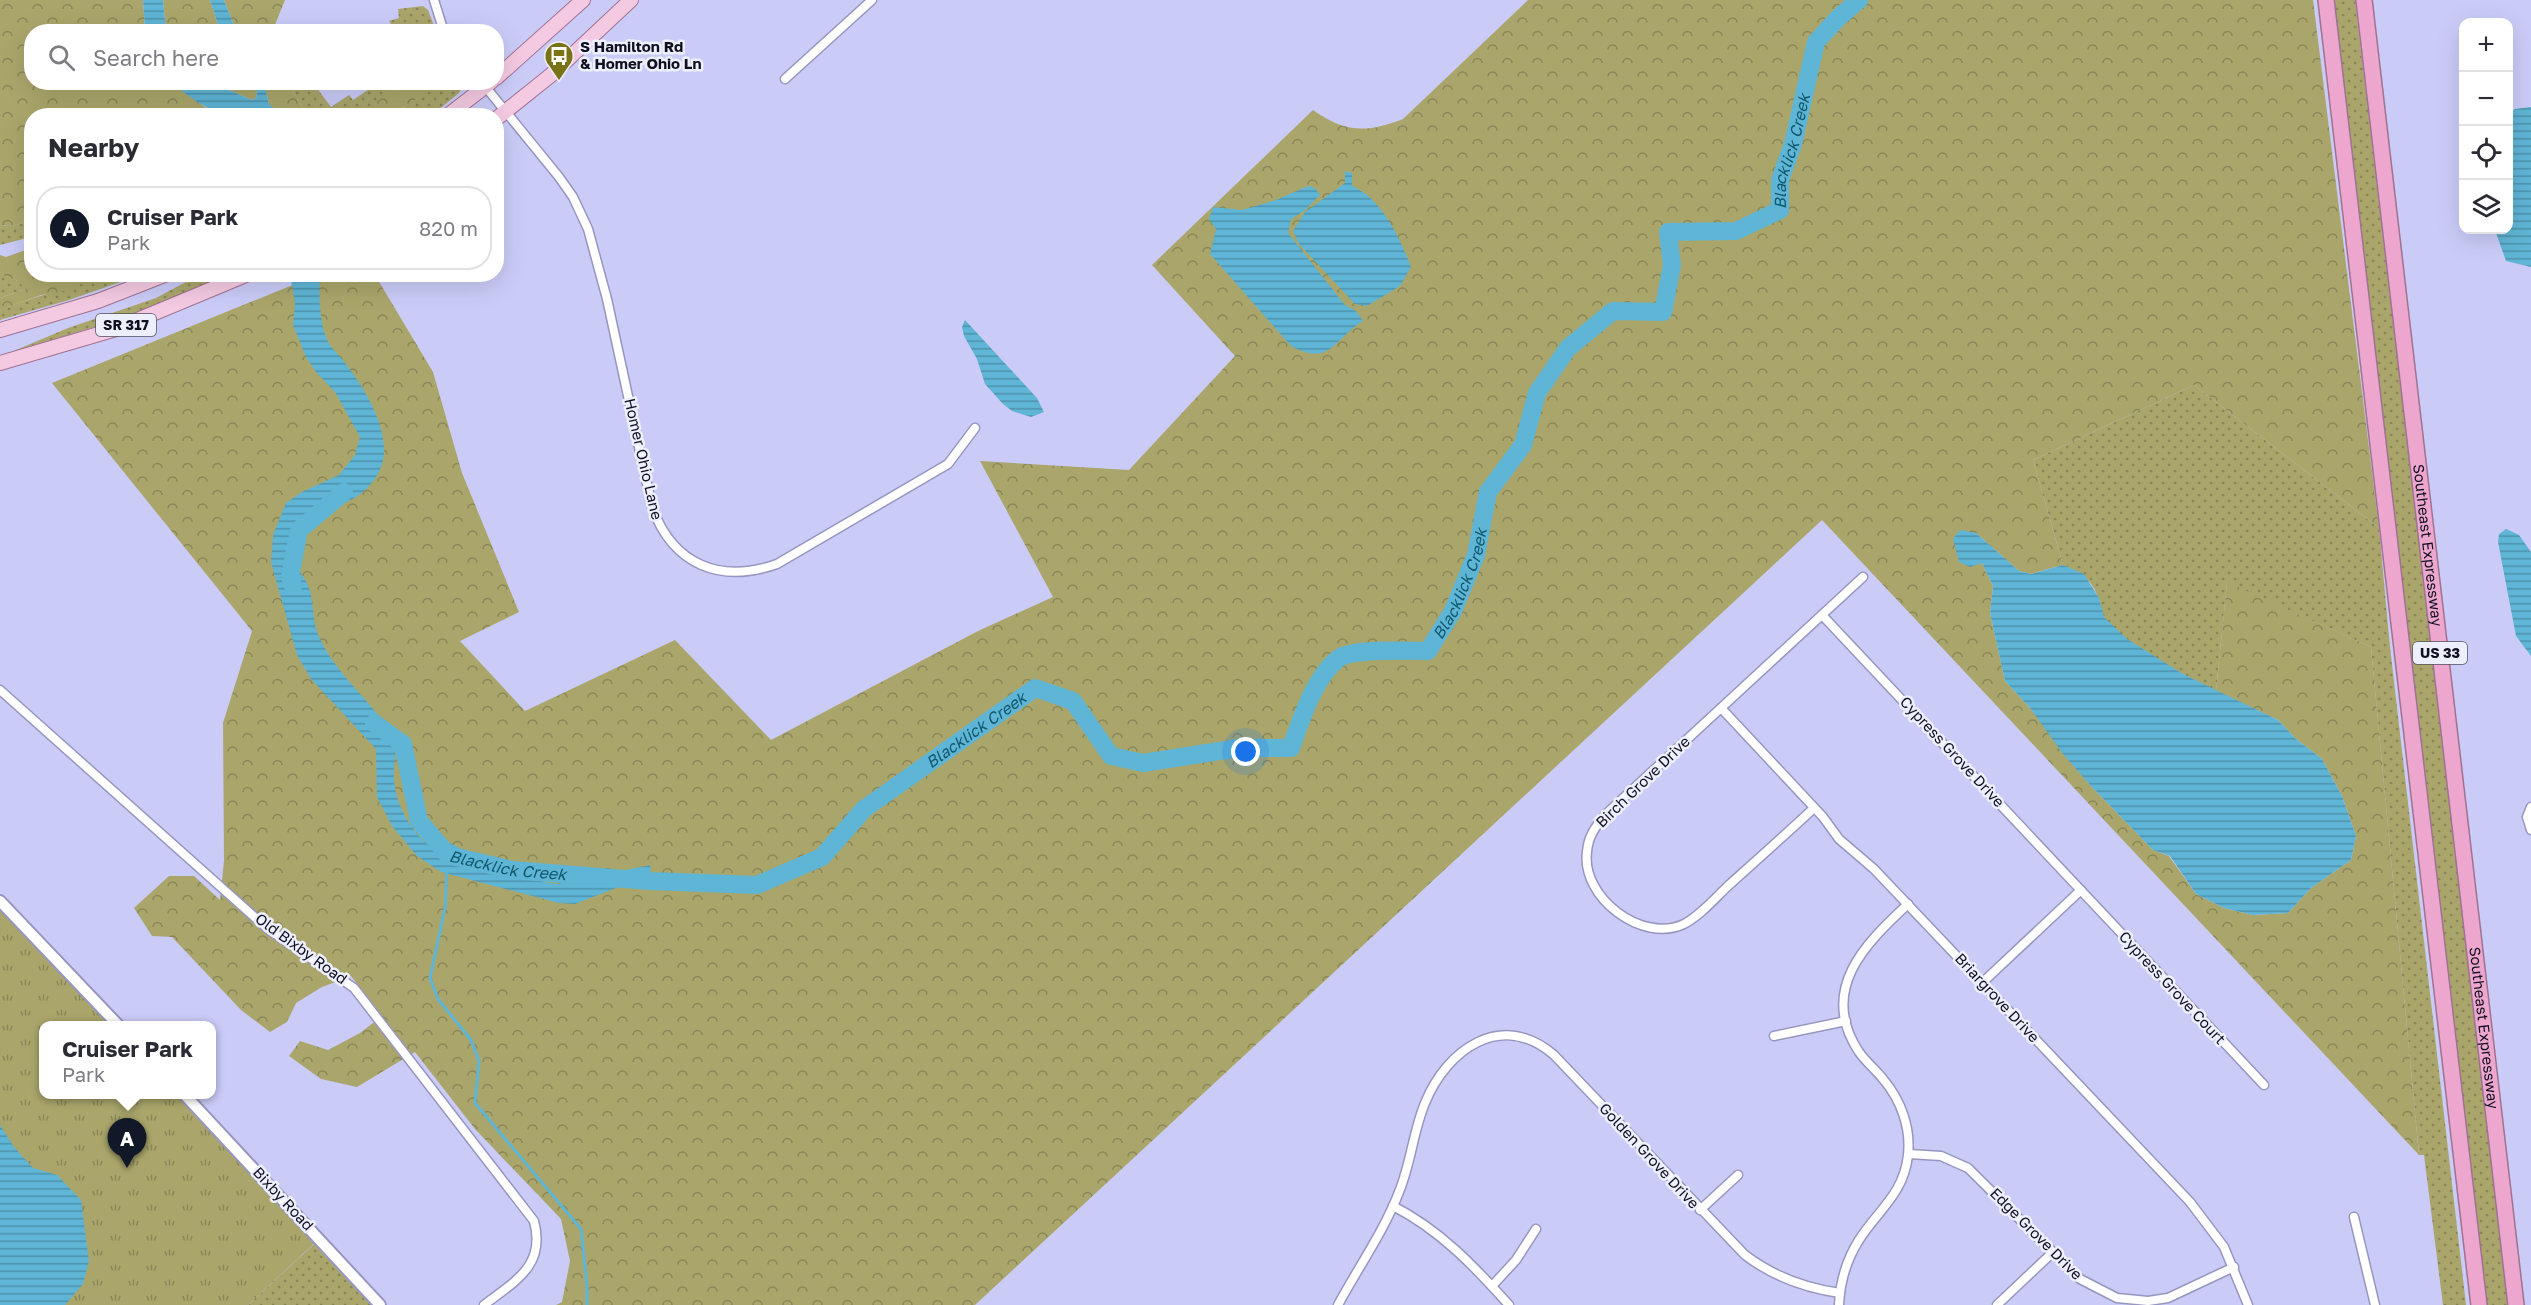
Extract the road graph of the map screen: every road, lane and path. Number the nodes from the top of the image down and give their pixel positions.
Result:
1 (434, 0) edge
2 (583, 0) edge
3 (631, 0) edge
4 (872, 0) edge
5 (2326, 0) edge
6 (2364, 0) edge
7 (442, 24) edge
8 (504, 71) edge
9 (785, 80) dead end
10 (479, 90) edge
11 (489, 90) edge
12 (457, 108) edge
13 (497, 108) edge
14 (504, 113) edge
15 (504, 119) edge
16 (146, 282) edge
17 (229, 282) edge
18 (0, 330) edge
19 (0, 363) edge
20 (975, 428) dead end
21 (1863, 577) dead end
22 (1822, 615) junction
23 (0, 690) edge
24 (1721, 708) junction
25 (2531, 807) edge
26 (1814, 808) junction
27 (2531, 830) edge
28 (2081, 890) junction
29 (0, 901) edge
30 (1908, 904) junction
31 (1983, 982) junction
32 (114, 1021) edge
33 (1846, 1022) junction
34 (1774, 1036) dead end
35 (2264, 1085) dead end
36 (188, 1099) edge
37 (1909, 1154) junction
38 (1738, 1175) dead end
39 (1393, 1206) junction
40 (1700, 1210) junction
41 (2354, 1217) dead end
42 (1536, 1229) dead end
43 (2052, 1253) junction
44 (2234, 1267) junction
45 (1492, 1286) junction
46 (1840, 1293) junction
47 (2131, 1303) edge
48 (380, 1305) edge
49 (484, 1305) edge
50 (1338, 1305) edge
51 (1509, 1305) edge
52 (1839, 1305) edge
53 (1997, 1305) edge
54 (2248, 1305) edge
55 (2375, 1305) edge
56 (2479, 1305) edge
57 (2516, 1305) edge

1 - 7 street
2 - 8 main road
3 - 14 main road
4 - 9 street
5 - 56 highway, US 33
6 - 57 highway, Southeast Expressway / US 33
10 - 12 main road
11 - 13 street, Homer Ohio Lane
15 - 20 street, Homer Ohio Lane
16 - 18 main road, SR 317
17 - 19 main road, SR 317
21 - 22 street, Birch Grove Drive
22 - 24 street, Birch Grove Drive
22 - 28 street, Cypress Grove Drive
23 - 49 street, Old Bixby Road
24 - 26 street, Briargrove Drive
24 - 26 street, Birch Grove Drive
25 - 27 street
26 - 30 street, Briargrove Drive
28 - 31 street
28 - 35 street, Cypress Grove Court
29 - 32 street
30 - 31 street, Briargrove Drive
30 - 33 street
31 - 44 street, Briargrove Drive
33 - 34 street
33 - 37 street
36 - 48 street, Bixby Road
37 - 43 street, Edge Grove Drive
37 - 46 street
38 - 40 street
39 - 40 street, Golden Grove Drive
39 - 45 street
39 - 50 street
40 - 46 street, Golden Grove Drive
41 - 55 street
42 - 45 street
43 - 47 street, Edge Grove Drive
43 - 53 street
44 - 47 street, Edge Grove Drive
44 - 54 street, Briargrove Drive
45 - 51 street
46 - 52 street

